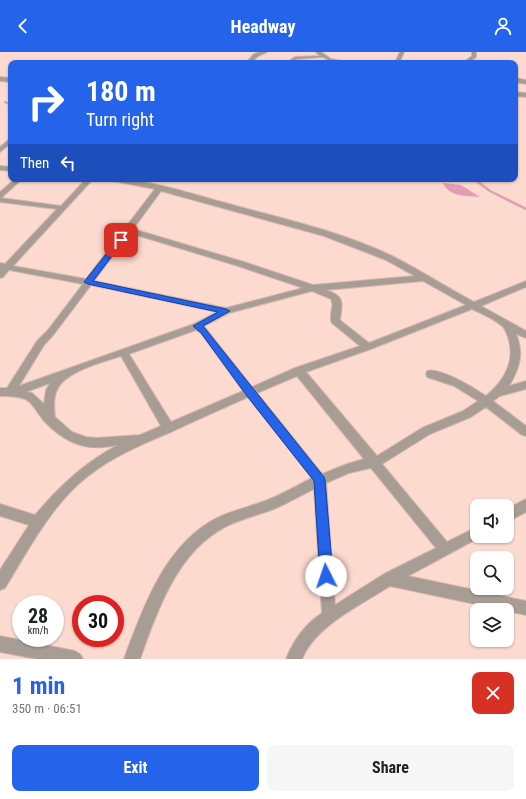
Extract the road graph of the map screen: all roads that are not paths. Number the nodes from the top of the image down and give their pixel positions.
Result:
1 (265, 52) edge
2 (318, 52) edge
3 (474, 52) edge
4 (323, 57) junction
5 (251, 60) edge
6 (293, 60) edge
7 (313, 60) edge
8 (330, 60) edge
9 (469, 60) edge
10 (8, 143) edge
11 (0, 150) edge
12 (16, 182) edge
13 (87, 182) edge
14 (136, 182) edge
15 (159, 189) junction
16 (0, 196) edge
17 (0, 200) edge
18 (63, 208) junction
19 (129, 230) junction
20 (3, 266) edge
21 (0, 275) edge
22 (424, 278) junction
23 (88, 282) junction
24 (526, 284) edge
25 (313, 288) junction
26 (474, 305) junction
27 (226, 311) junction
28 (507, 324) junction
29 (197, 326) junction
30 (526, 335) edge
31 (368, 347) junction
32 (124, 353) junction
33 (299, 372) junction
34 (65, 373) junction
35 (431, 374) dead end
36 (526, 384) edge
37 (5, 392) edge
38 (250, 393) junction
39 (489, 398) junction
40 (49, 419) junction
41 (168, 427) junction
42 (526, 432) edge
43 (142, 439) junction
44 (374, 462) junction
45 (320, 480) junction
46 (526, 505) edge
47 (0, 510) edge
48 (514, 512) edge
49 (38, 522) junction
50 (470, 537) edge
51 (446, 550) junction
52 (389, 579) junction
53 (0, 583) edge
54 (526, 608) edge
55 (329, 616) junction
56 (0, 644) edge
57 (75, 659) edge
58 (132, 659) edge
59 (294, 659) edge

1 - 5 street
2 - 4 street
3 - 9 street
4 - 6 street
4 - 7 street
4 - 8 street
10 - 11 street
12 - 16 street
13 - 18 street
14 - 15 street
15 - 19 street
15 - 22 street
17 - 18 street
18 - 20 street
19 - 23 street
19 - 25 street
20 - 21 street
20 - 23 street
22 - 25 street
22 - 26 street
23 - 27 street
23 - 37 street
24 - 26 street
25 - 27 street
25 - 31 street
26 - 28 street
26 - 31 street
27 - 29 street
28 - 30 street
28 - 39 street
29 - 32 street
29 - 38 street
31 - 33 street
32 - 34 street
32 - 41 street
33 - 38 street
33 - 44 street
34 - 37 street
34 - 40 street
35 - 39 street
36 - 39 street
37 - 40 street
38 - 41 street
38 - 45 street
39 - 42 street
39 - 44 street
40 - 43 street
41 - 43 street
43 - 49 street
44 - 45 street
44 - 51 street
45 - 55 street
45 - 58 street
46 - 48 street
47 - 49 street
49 - 53 street
50 - 51 street
51 - 52 street
52 - 54 street
52 - 55 street
55 - 59 street
56 - 57 street

